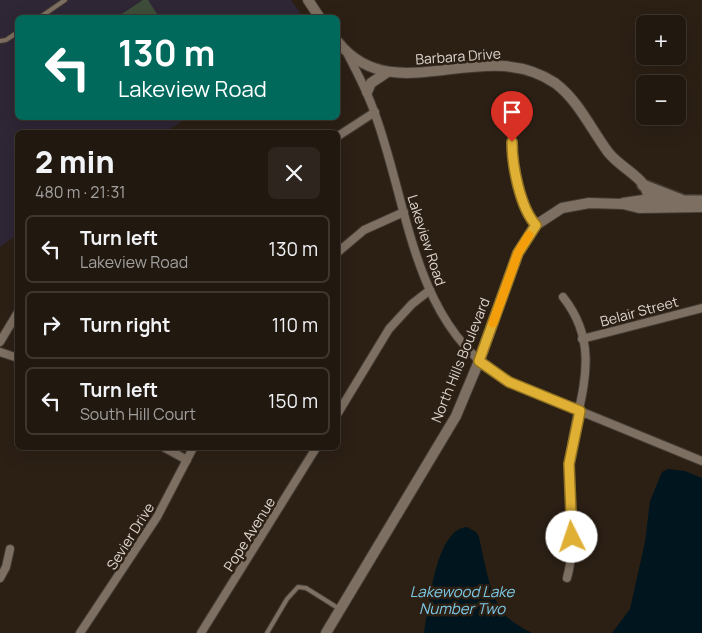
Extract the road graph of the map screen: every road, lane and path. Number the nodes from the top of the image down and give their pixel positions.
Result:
1 (65, 0) edge
2 (308, 0) edge
3 (44, 15) edge
4 (318, 15) edge
5 (15, 34) edge
6 (0, 41) edge
7 (340, 45) edge
8 (348, 55) junction
9 (386, 73) junction
10 (367, 92) junction
11 (375, 112) junction
12 (340, 135) edge
13 (512, 142) dead end
14 (643, 185) junction
15 (650, 199) junction
16 (684, 200) junction
17 (702, 201) edge
18 (622, 204) junction
19 (702, 207) edge
20 (404, 212) junction
21 (536, 225) junction
22 (340, 250) edge
23 (430, 290) junction
24 (563, 297) dead end
25 (702, 308) edge
26 (15, 317) edge
27 (582, 339) junction
28 (0, 342) edge
29 (0, 352) edge
30 (15, 357) edge
31 (479, 361) junction
32 (340, 410) edge
33 (580, 411) junction
34 (169, 450) edge
35 (193, 450) edge
36 (315, 450) edge
37 (187, 460) junction
38 (702, 461) edge
39 (10, 549) dead end
40 (0, 578) edge
41 (567, 578) dead end
42 (340, 610) junction
43 (80, 633) edge
44 (201, 633) edge
45 (267, 633) edge
46 (326, 633) edge

1 - 3 lane
2 - 4 street
5 - 6 lane
7 - 8 street
8 - 9 street, Barbara Drive
8 - 10 street, Lakeview Road
9 - 10 street
9 - 14 street, Barbara Drive
10 - 11 street, Lakeview Road
11 - 12 street
11 - 20 street, Lakeview Road
13 - 21 street
14 - 15 street
14 - 16 main road
15 - 16 street, North Hills Boulevard
15 - 18 street, North Hills Boulevard
16 - 17 main road, North Hills Boulevard
18 - 19 street, North Hills Boulevard
18 - 21 street, North Hills Boulevard
20 - 22 street
20 - 23 street, Lakeview Road
21 - 31 street, North Hills Boulevard
23 - 31 street, Lakeview Road
23 - 32 street
24 - 27 street
25 - 27 street, Belair Street
26 - 28 street
27 - 33 street
29 - 30 street
31 - 33 street, Lakeview Road
31 - 42 street, North Hills Boulevard
33 - 38 street, Lakeview Road
33 - 41 street
34 - 37 street
35 - 37 street, Sevier Drive
36 - 44 street, Pope Avenue
37 - 43 street, Sevier Drive
39 - 40 street
42 - 45 lane
42 - 46 street, North Hills Boulevard

